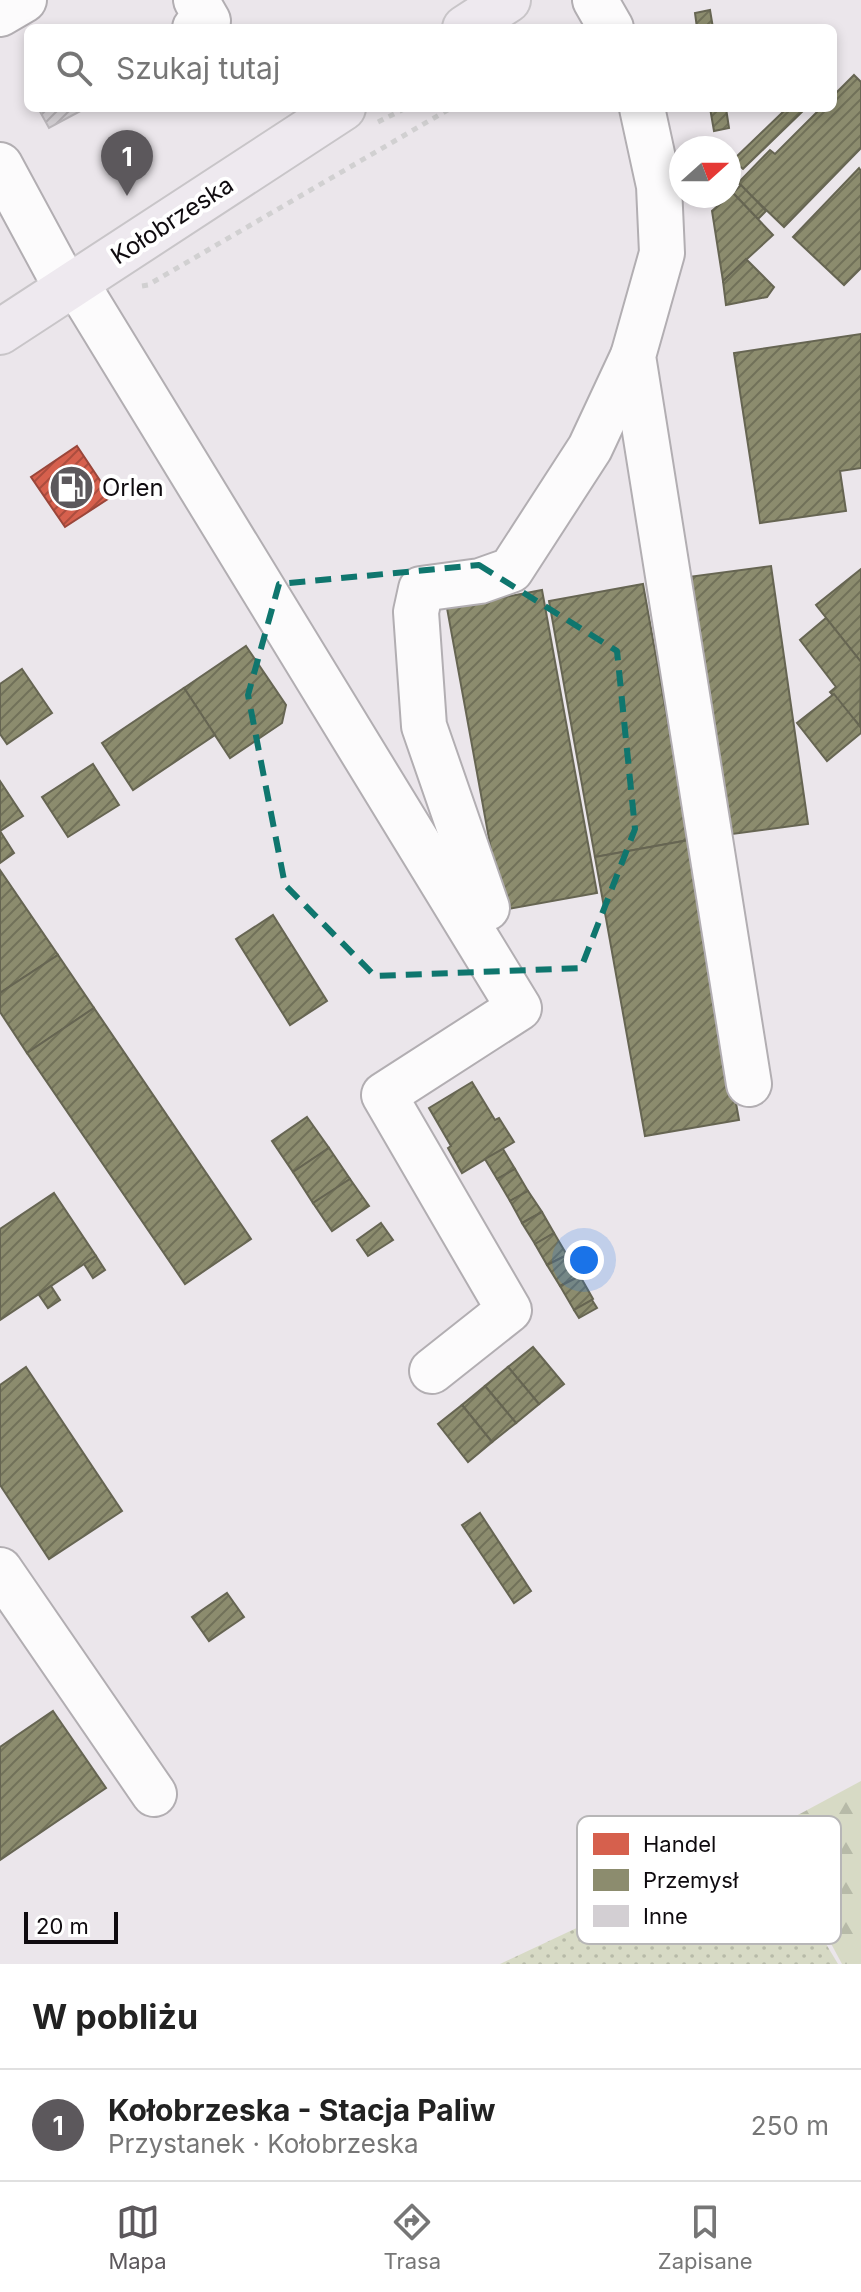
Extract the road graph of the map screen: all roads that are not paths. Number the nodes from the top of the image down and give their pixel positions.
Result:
1 (24, 0) edge
2 (196, 0) edge
3 (508, 0) edge
4 (595, 0) edge
5 (0, 14) edge
6 (202, 24) edge
7 (471, 24) edge
8 (609, 24) edge
9 (337, 112) edge
10 (643, 112) edge
11 (0, 165) edge
12 (77, 291) junction
13 (0, 332) edge
14 (633, 356) junction
15 (487, 908) dead end
16 (749, 1084) dead end
17 (432, 1371) dead end
18 (0, 1570) edge
19 (154, 1794) dead end

1 - 5 street
2 - 6 street
3 - 7 main road
4 - 8 street
9 - 12 main road, Kołobrzeska
10 - 14 street
11 - 12 street
12 - 13 main road, Kołobrzeska
12 - 17 street
14 - 15 street
14 - 16 street
18 - 19 street

